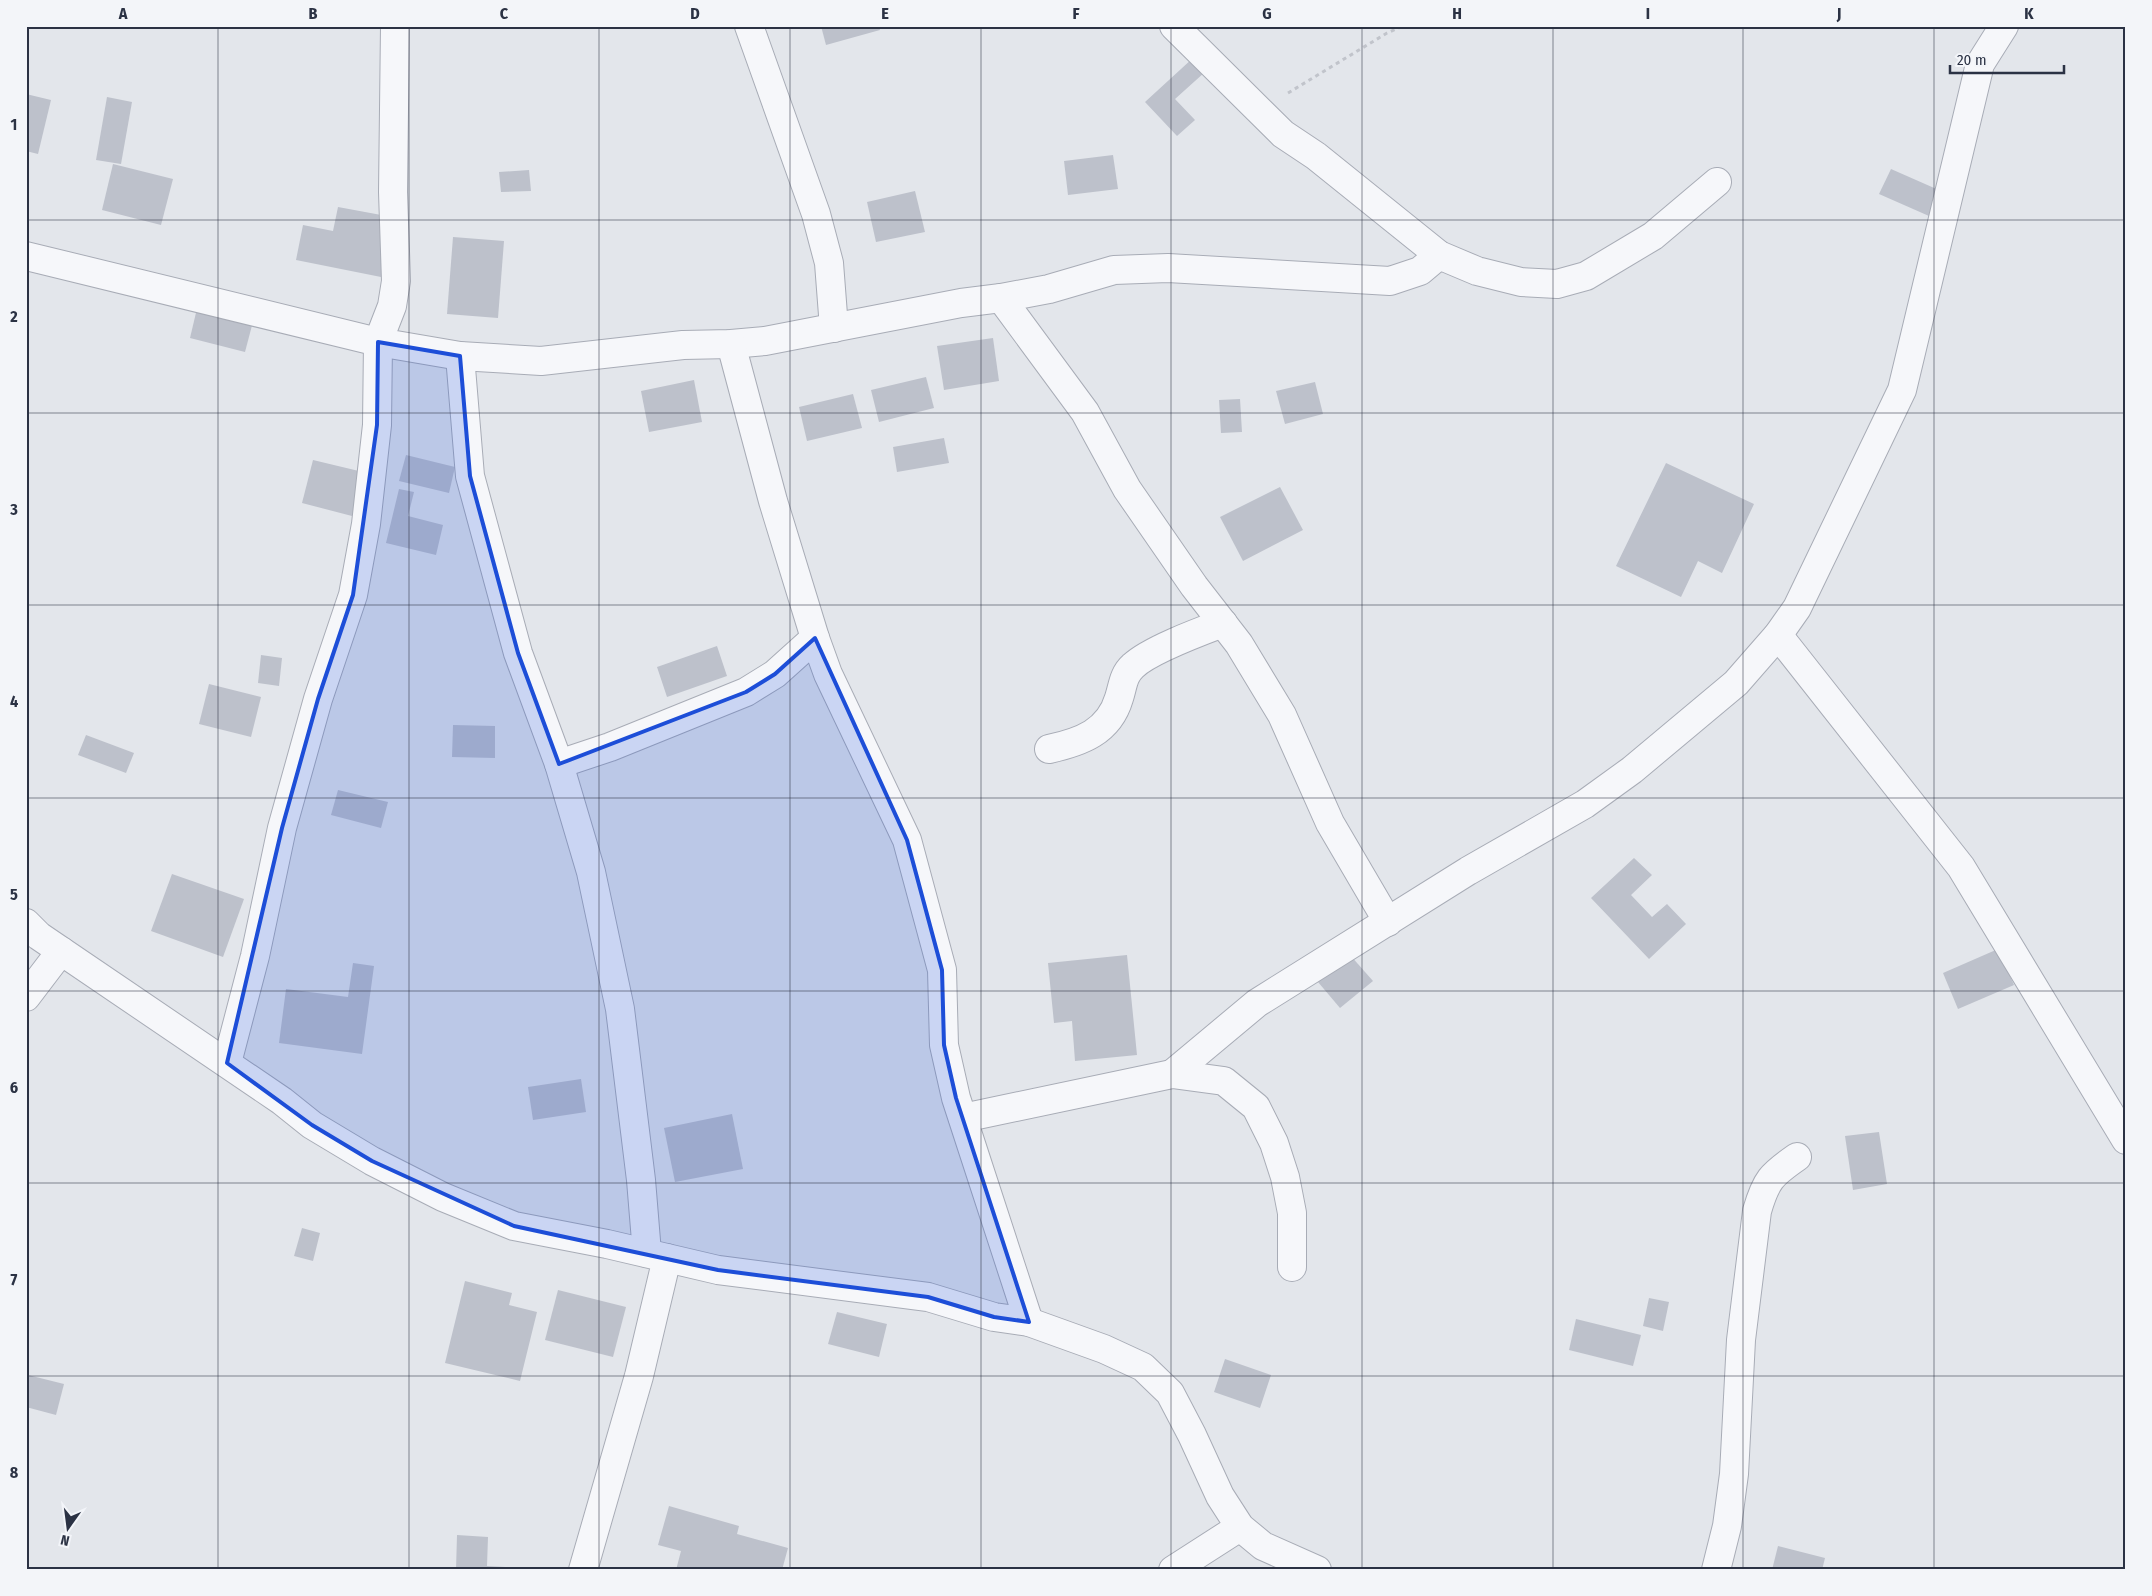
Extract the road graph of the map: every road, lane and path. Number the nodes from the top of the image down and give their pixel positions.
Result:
1 (395, 26) edge
2 (750, 26) edge
3 (1174, 26) edge
4 (1403, 26) edge
5 (2004, 26) edge
6 (1259, 110) junction
7 (1717, 182) dead end
8 (1439, 255) junction
9 (26, 256) edge
10 (1001, 298) junction
11 (834, 328) junction
12 (378, 342) junction
13 (731, 344) junction
14 (460, 356) junction
15 (1223, 623) junction
16 (1778, 635) junction
17 (816, 638) junction
18 (1049, 749) dead end
19 (559, 764) junction
20 (1388, 922) junction
21 (26, 924) edge
22 (61, 951) junction
23 (26, 997) edge
24 (227, 1064) junction
25 (1172, 1074) junction
26 (962, 1118) junction
27 (2126, 1140) edge
28 (1797, 1157) dead end
29 (657, 1255) junction
30 (1292, 1267) dead end
31 (1029, 1322) junction
32 (1240, 1527) junction
33 (1261, 1558) edge
34 (583, 1570) edge
35 (1173, 1570) edge
36 (1316, 1570) edge
37 (1716, 1570) edge

1 - 12 street
2 - 11 street
3 - 6 street
4 - 6 path
5 - 16 street
6 - 8 street
7 - 8 street
8 - 10 street
9 - 12 street
10 - 11 street
10 - 15 street
11 - 13 street
12 - 14 street
12 - 24 street
13 - 14 street
13 - 17 street
14 - 19 street
15 - 18 street
15 - 20 street
16 - 20 street
16 - 27 street
17 - 19 street
17 - 26 street
19 - 29 street
20 - 25 street
21 - 22 street
22 - 23 street
22 - 24 street
24 - 29 street
25 - 26 street
25 - 30 street
26 - 31 street
28 - 37 street
29 - 31 street
29 - 34 street
31 - 32 street
32 - 33 street
32 - 35 street
33 - 36 street

